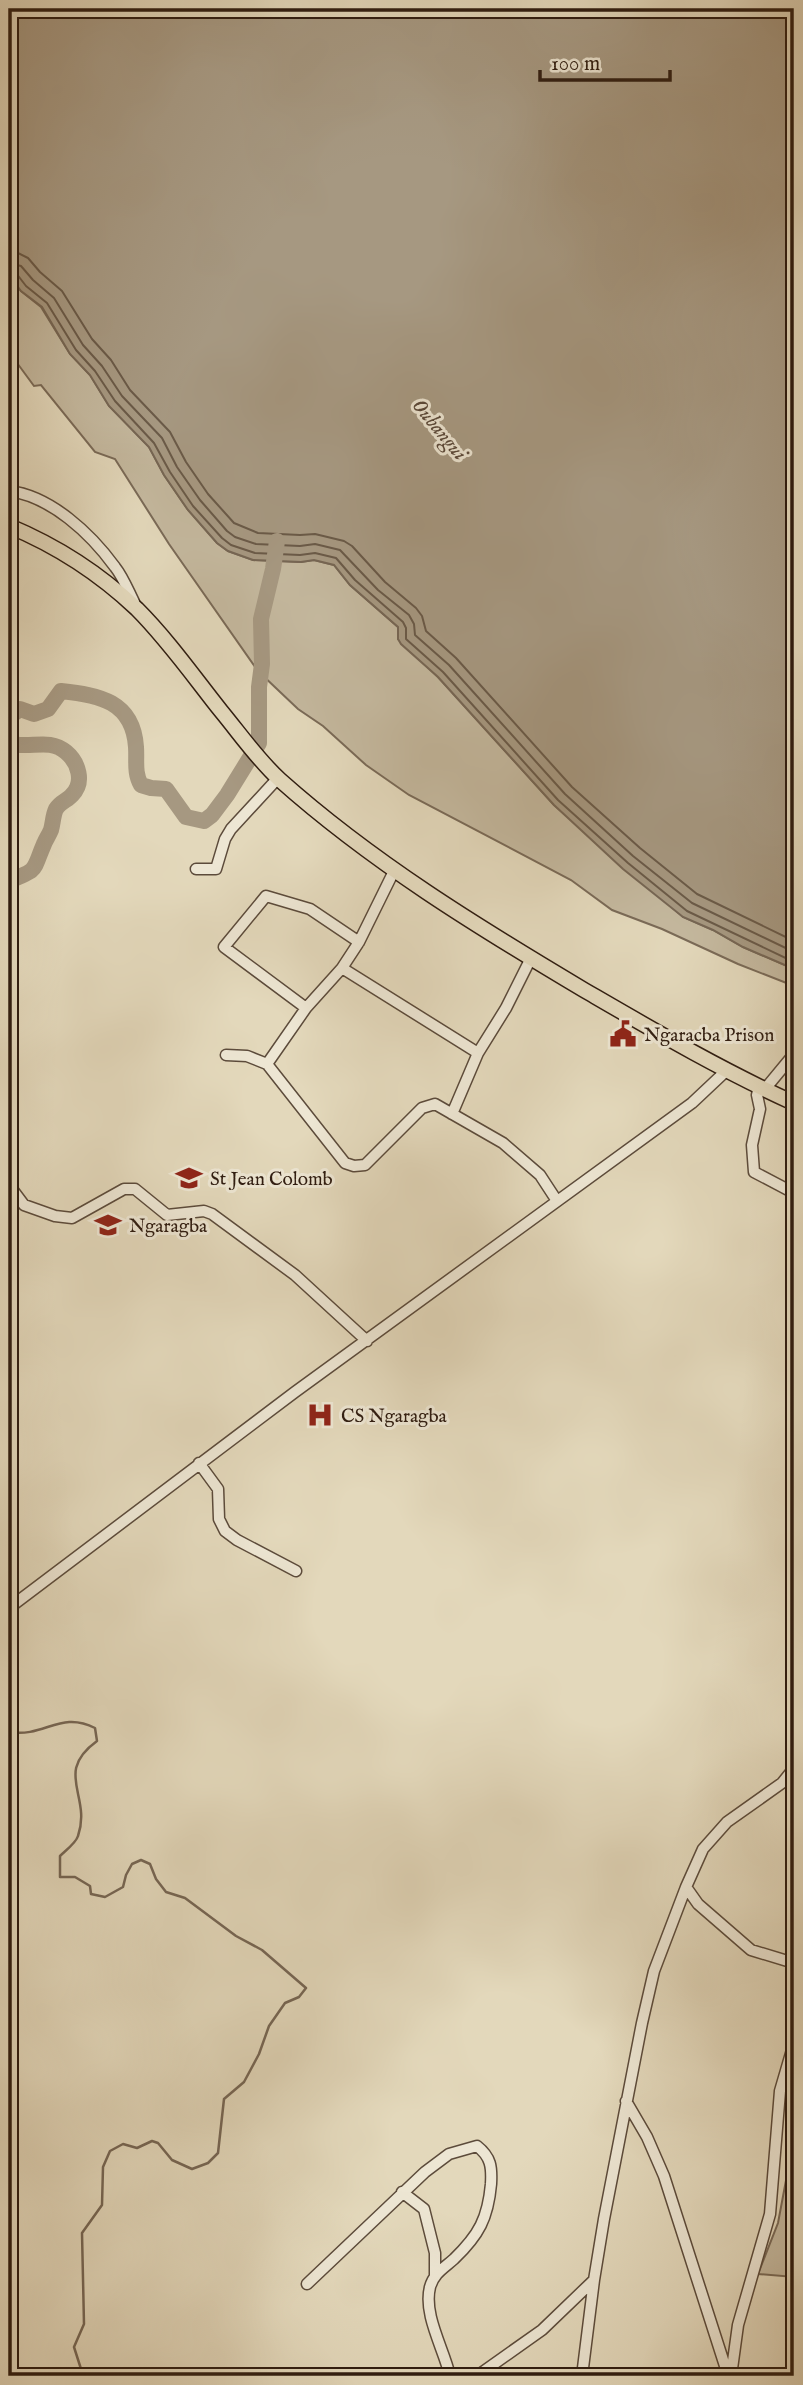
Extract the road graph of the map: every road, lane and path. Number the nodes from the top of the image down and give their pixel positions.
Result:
1 (9, 491) edge
2 (9, 526) edge
3 (138, 610) junction
4 (275, 776) junction
5 (196, 869) dead end
6 (394, 871) junction
7 (359, 943) junction
8 (531, 958) junction
9 (342, 968) junction
10 (306, 1008) junction
11 (478, 1053) junction
12 (794, 1054) edge
13 (226, 1055) dead end
14 (267, 1065) junction
15 (726, 1070) junction
16 (762, 1088) junction
17 (794, 1103) edge
18 (452, 1114) junction
19 (9, 1185) edge
20 (794, 1193) edge
21 (557, 1200) junction
22 (367, 1341) junction
23 (199, 1463) junction
24 (296, 1571) dead end
25 (9, 1608) edge
26 (794, 1680) edge
27 (794, 1699) edge
28 (794, 1763) edge
29 (782, 1783) junction
30 (794, 1783) edge
31 (686, 1887) junction
32 (794, 1963) edge
33 (794, 2043) edge
34 (626, 2101) junction
35 (402, 2192) junction
36 (435, 2275) junction
37 (594, 2280) junction
38 (307, 2284) dead end
39 (452, 2376) edge
40 (477, 2376) edge
41 (582, 2376) edge
42 (729, 2376) edge

1 - 3 street
2 - 3 main road
3 - 4 main road
4 - 5 street
4 - 6 main road
6 - 7 street
6 - 8 main road
7 - 9 street
7 - 10 street
8 - 11 street
8 - 15 main road
9 - 10 street
9 - 11 street
10 - 14 street
11 - 18 street
12 - 16 street
13 - 14 street
14 - 18 street
15 - 16 main road
15 - 21 street
16 - 17 main road
16 - 20 street
18 - 21 street
19 - 22 street
21 - 22 street
22 - 23 street
23 - 24 street
23 - 25 street
26 - 27 street
28 - 29 street
29 - 30 street
29 - 31 street
31 - 32 street
31 - 34 street
33 - 42 street
34 - 37 street
34 - 42 street
35 - 36 street
35 - 36 street
35 - 38 street
36 - 39 street
37 - 40 street
37 - 41 street

